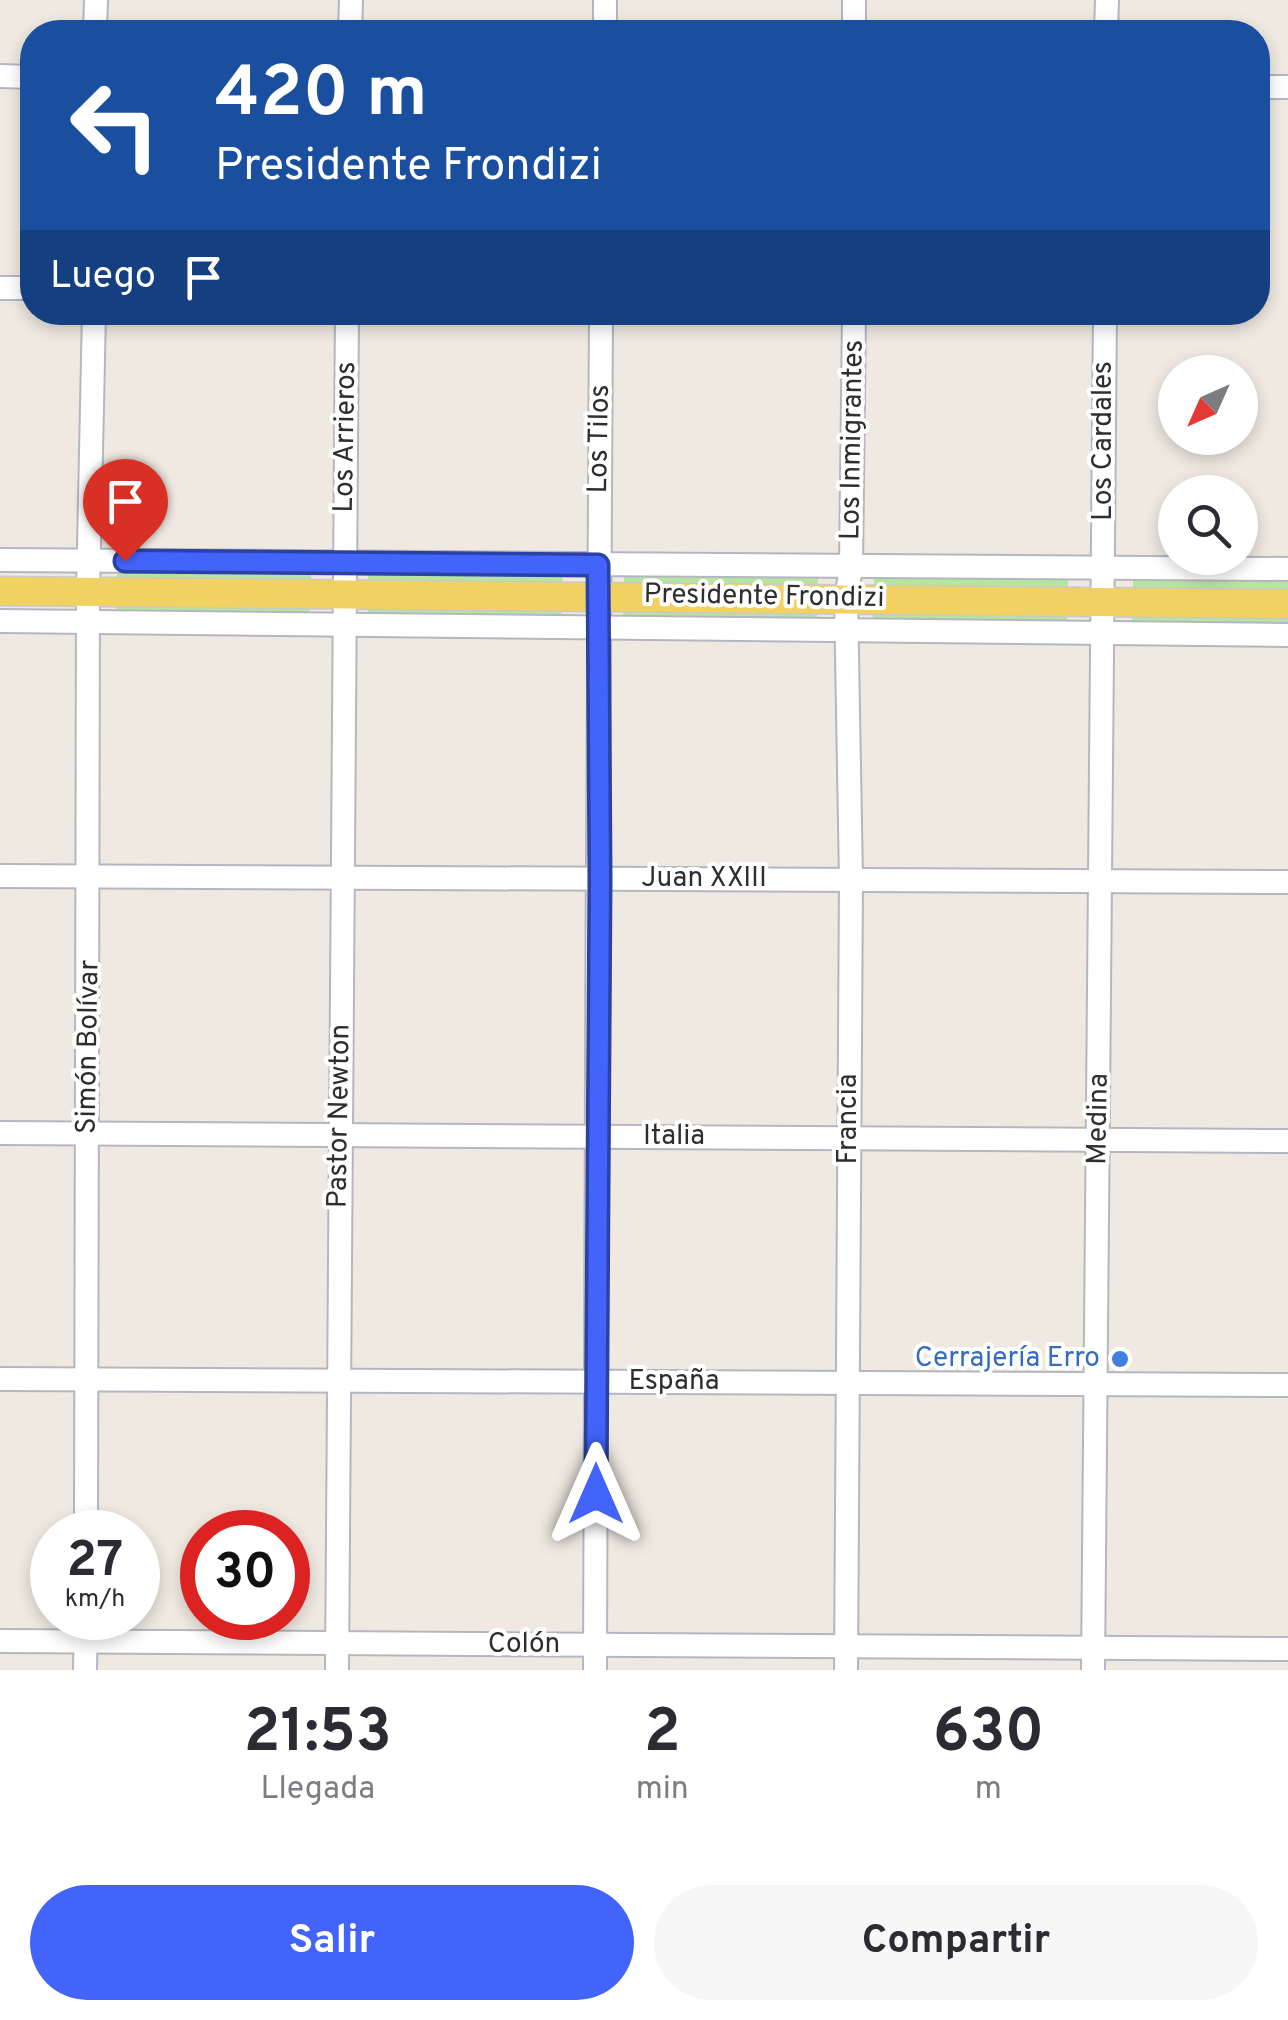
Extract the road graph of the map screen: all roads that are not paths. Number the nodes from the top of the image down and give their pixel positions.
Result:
1 (94, 325) edge
2 (347, 325) edge
3 (602, 325) edge
4 (854, 325) edge
5 (1105, 325) edge
6 (0, 560) edge
7 (89, 561) junction
8 (344, 562) junction
9 (598, 565) junction
10 (851, 568) junction
11 (1288, 568) edge
12 (1103, 569) junction
13 (0, 592) edge
14 (344, 592) junction
15 (88, 593) junction
16 (597, 594) junction
17 (846, 598) junction
18 (1288, 604) edge
19 (1103, 618) junction
20 (0, 622) edge
21 (89, 623) junction
22 (343, 624) junction
23 (595, 627) junction
24 (847, 630) junction
25 (1288, 635) edge
26 (0, 876) edge
27 (91, 876) junction
28 (342, 877) junction
29 (600, 878) junction
30 (851, 880) junction
31 (1101, 881) junction
32 (1288, 882) edge
33 (0, 1133) edge
34 (88, 1134) junction
35 (340, 1135) junction
36 (598, 1137) junction
37 (849, 1138) junction
38 (1098, 1140) junction
39 (1288, 1141) edge
40 (0, 1378) edge
41 (86, 1379) junction
42 (338, 1380) junction
43 (596, 1382) junction
44 (847, 1383) junction
45 (1096, 1384) junction
46 (1288, 1385) edge
47 (86, 1510) edge
48 (0, 1641) edge
49 (86, 1642) junction
50 (337, 1644) junction
51 (595, 1645) junction
52 (1288, 1650) edge
53 (846, 1658) edge
54 (1093, 1659) edge
55 (85, 1670) edge
56 (337, 1670) edge
57 (595, 1670) edge

1 - 7 street, Simón Bolívar
2 - 8 street, Los Arrieros
3 - 9 street, Los Tilos
4 - 10 street, Los Inmigrantes
5 - 12 street, Los Cardales
6 - 7 street, Presidente Frondizi
7 - 8 street, Presidente Frondizi
7 - 15 street, Simón Bolívar
8 - 9 street, Presidente Frondizi
8 - 14 street, Pastor Newton
9 - 10 street, Presidente Frondizi
9 - 16 street, Los Tilos
10 - 12 street, Presidente Frondizi
10 - 17 street, Francia
11 - 12 street, Presidente Frondizi
12 - 19 street, Medina
13 - 15 main road, Presidente Frondizi
14 - 15 main road, Presidente Frondizi
14 - 16 main road, Presidente Frondizi
14 - 22 street, Pastor Newton
15 - 21 street, Simón Bolívar
16 - 17 main road, Presidente Frondizi
16 - 23 street, Los Tilos
17 - 19 main road, Presidente Frondizi
17 - 24 street, Francia
18 - 19 main road, Presidente Frondizi
19 - 24 street, Presidente Frondizi
19 - 25 street, Presidente Frondizi
19 - 31 street, Medina
20 - 21 street, Presidente Frondizi
21 - 22 street, Presidente Frondizi
21 - 27 street, Simón Bolívar
22 - 23 street, Presidente Frondizi
22 - 28 street, Pastor Newton
23 - 24 street, Presidente Frondizi
23 - 29 street, Los Tilos
24 - 30 street, Francia
26 - 27 street, Juan XXIII
27 - 28 street, Juan XXIII
27 - 34 street, Simón Bolívar
28 - 29 street, Juan XXIII
28 - 35 street, Pastor Newton
29 - 30 street, Juan XXIII
29 - 36 street, Los Tilos
30 - 31 street, Juan XXIII
30 - 37 street, Francia
31 - 32 street, Juan XXIII
31 - 38 street, Medina
33 - 34 street, Italia
34 - 35 street, Italia
34 - 41 street, Simón Bolívar
35 - 36 street, Italia
35 - 42 street, Pastor Newton
36 - 37 street, Italia
36 - 43 street, Los Tilos
37 - 38 street, Italia
37 - 44 street, Francia
38 - 39 street, Italia
38 - 45 street, Medina
40 - 41 street, España
41 - 42 street, España
41 - 47 street, Simón Bolívar
42 - 43 street, España
42 - 50 street, Pastor Newton
43 - 44 street, España
43 - 51 street, Los Tilos
44 - 45 street, España
44 - 53 street, Francia
45 - 46 street, España
45 - 54 street, Medina
48 - 49 street, Colón
49 - 50 street, Colón
49 - 55 street
50 - 51 street, Colón
50 - 56 street, Pastor Newton
51 - 53 street, Colón
51 - 57 street, Los Tilos
52 - 54 street, Colón
53 - 54 street, Colón

